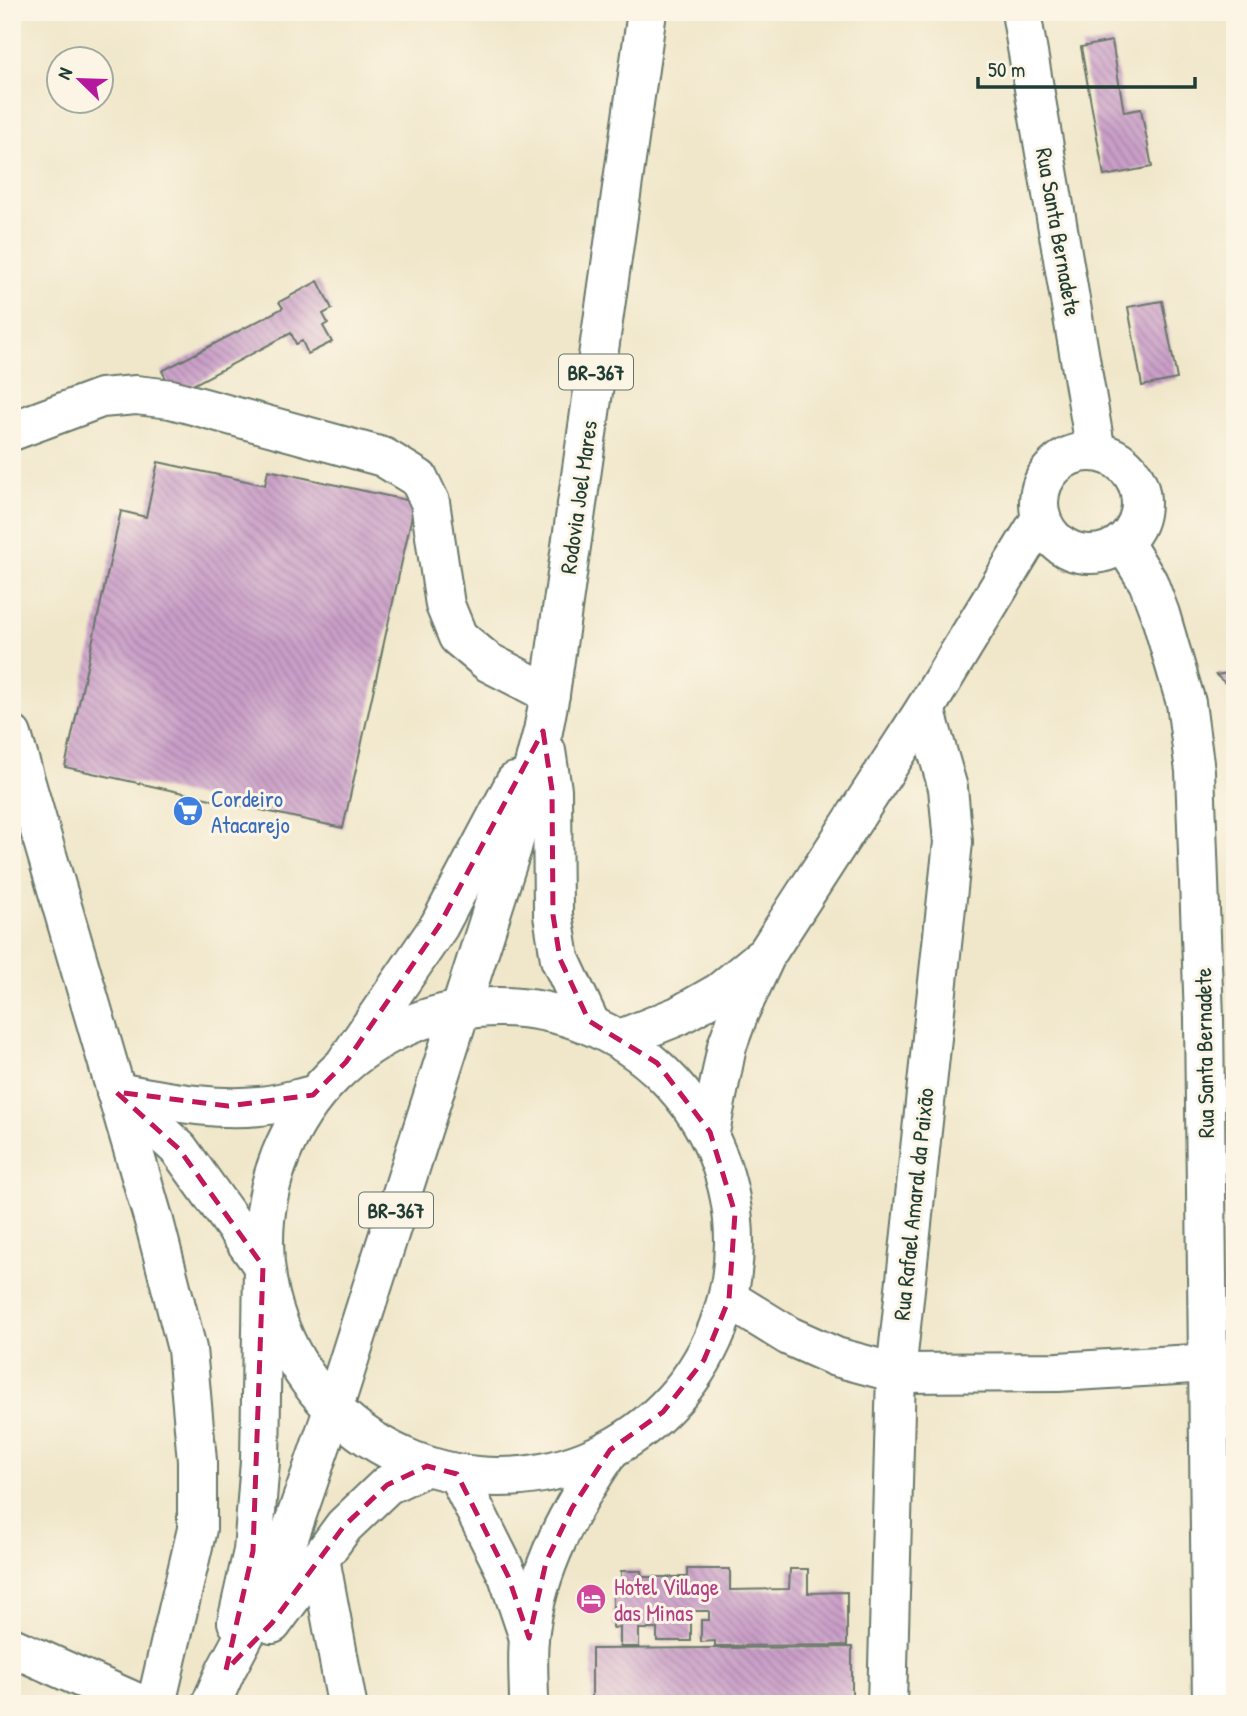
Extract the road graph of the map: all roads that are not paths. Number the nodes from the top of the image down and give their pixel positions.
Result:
1 (647, 12) edge
2 (1021, 12) edge
3 (12, 430) edge
4 (1096, 452) junction
5 (1041, 518) junction
6 (1123, 542) junction
7 (550, 694) junction
8 (925, 709) junction
9 (543, 731) junction
10 (12, 735) edge
11 (767, 953) junction
12 (460, 1011) junction
13 (589, 1021) junction
14 (623, 1038) junction
15 (346, 1062) junction
16 (116, 1092) junction
17 (313, 1095) junction
18 (710, 1132) junction
19 (262, 1266) junction
20 (729, 1299) junction
21 (1210, 1363) junction
22 (896, 1373) junction
23 (332, 1410) junction
24 (610, 1450) junction
25 (442, 1470) junction
26 (320, 1558) junction
27 (529, 1638) junction
28 (12, 1647) edge
29 (219, 1687) edge
30 (140, 1704) edge
31 (156, 1704) edge
32 (347, 1704) edge
33 (529, 1704) edge
34 (887, 1704) edge
35 (1212, 1704) edge

1 - 7 main road, Rodovia Joel Mares / BR-367
2 - 4 main road, Rua Santa Bernadete
3 - 7 main road
4 - 5 main road
4 - 6 main road
5 - 6 main road
5 - 8 main road
6 - 21 main road, Rua Santa Bernadete
7 - 9 main road, Rodovia Joel Mares / BR-367
8 - 11 main road
8 - 22 main road, Rua Rafael Amaral da Paixão
9 - 12 main road, BR-367
9 - 13 main road
9 - 15 main road
10 - 16 main road
11 - 14 main road
11 - 18 main road
12 - 13 main road
12 - 15 main road
12 - 23 main road, BR-367
13 - 14 main road
14 - 18 main road
15 - 17 main road
16 - 17 main road
16 - 19 main road
16 - 31 main road
17 - 19 main road
18 - 20 main road
19 - 23 main road
19 - 29 main road
20 - 22 main road
20 - 24 main road
21 - 22 main road
21 - 35 main road, Rua Santa Bernadete
22 - 34 main road, Rua Rafael Amaral da Paixão
23 - 25 main road
23 - 29 main road, BR-367
24 - 25 main road
24 - 27 main road
25 - 26 main road
25 - 27 main road
26 - 29 main road
26 - 32 main road
27 - 33 main road
28 - 30 main road

